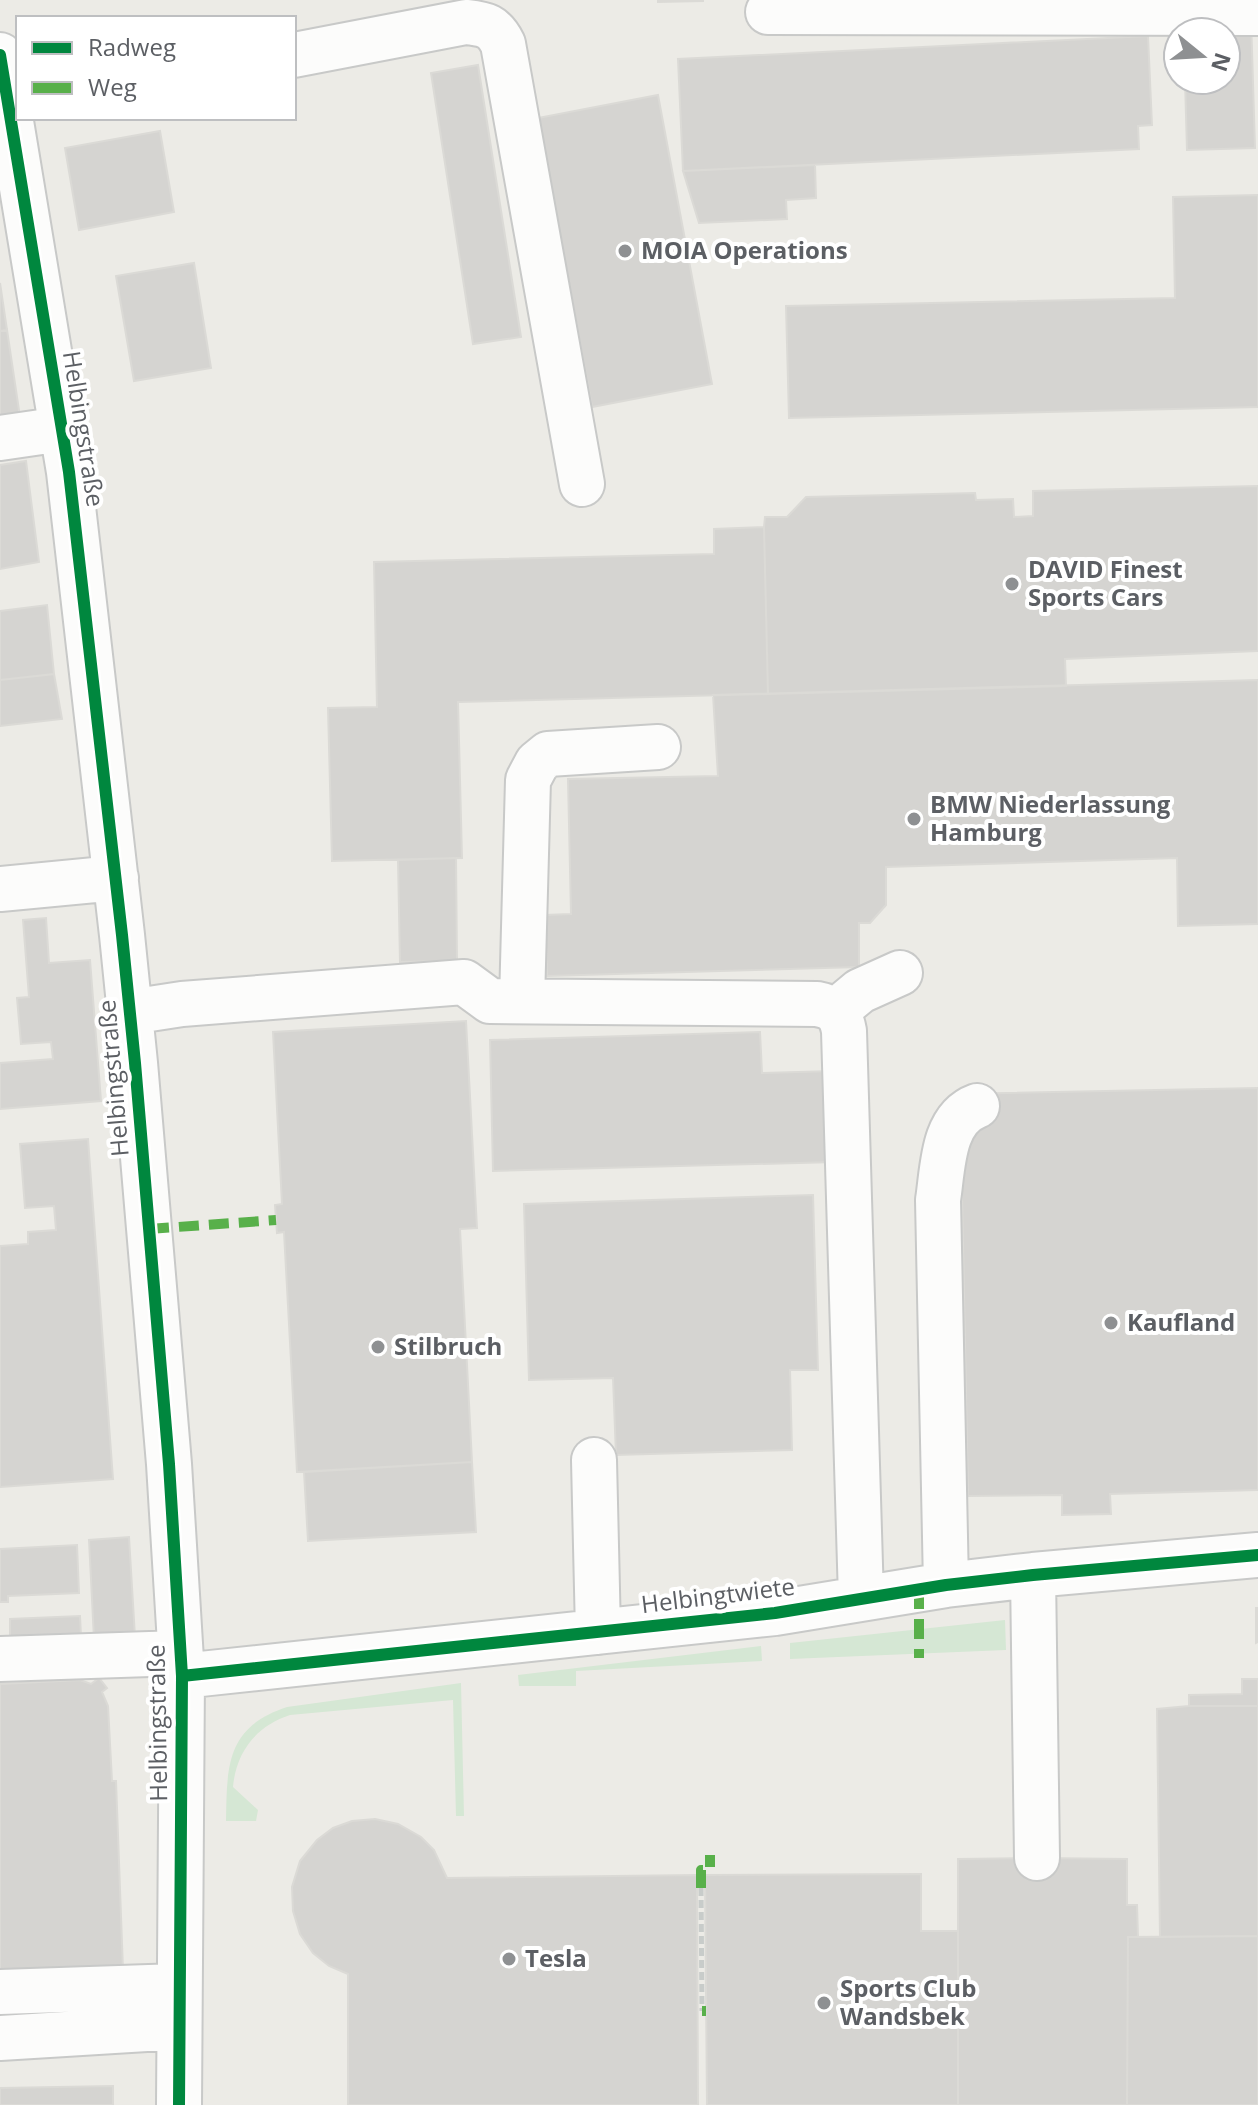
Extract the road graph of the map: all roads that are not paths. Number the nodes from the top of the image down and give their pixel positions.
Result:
1 (768, 12) dead end
2 (1258, 13) edge
3 (296, 55) edge
4 (6, 86) edge
5 (62, 429) junction
6 (0, 438) edge
7 (582, 484) dead end
8 (658, 747) dead end
9 (116, 878) junction
10 (0, 889) edge
11 (900, 973) dead end
12 (522, 1001) junction
13 (836, 1011) junction
14 (130, 1012) junction
15 (977, 1106) dead end
16 (594, 1460) dead end
17 (1258, 1555) edge
18 (1033, 1575) junction
19 (946, 1585) junction
20 (861, 1598) junction
21 (598, 1632) junction
22 (0, 1659) edge
23 (181, 1664) junction
24 (1037, 1858) dead end
25 (0, 1992) edge
26 (179, 2007) junction
27 (0, 2038) edge
28 (179, 2105) edge

1 - 2 street
3 - 7 street
4 - 5 street, Helbingstraße
5 - 6 street
5 - 9 street, Helbingstraße
8 - 12 street
9 - 10 street
9 - 14 street, Helbingstraße
11 - 13 street
12 - 13 street
12 - 14 street
13 - 20 street
14 - 23 street, Helbingstraße
15 - 19 street
16 - 21 street
17 - 18 street, Helbingtwiete
18 - 19 street, Helbingtwiete
18 - 24 street
19 - 20 street, Helbingtwiete
20 - 21 street, Helbingtwiete
21 - 23 street, Helbingtwiete
22 - 23 street, Helbingtwiete
23 - 26 street, Helbingstraße
25 - 26 street
26 - 27 street
26 - 28 street, Helbingstraße

